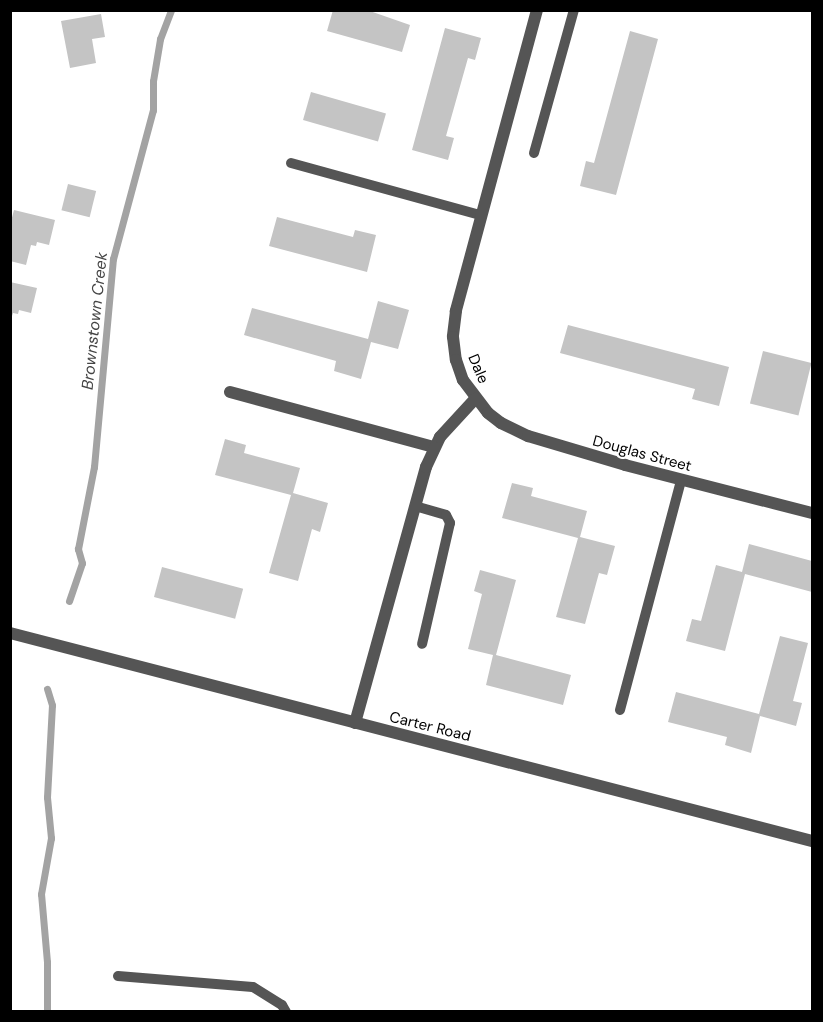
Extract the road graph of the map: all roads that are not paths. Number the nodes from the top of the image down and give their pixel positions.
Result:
1 (537, 10) edge
2 (570, 11) edge
3 (534, 153) dead end
4 (291, 163) dead end
5 (480, 215) junction
6 (230, 392) dead end
7 (475, 399) junction
8 (434, 447) junction
9 (681, 480) junction
10 (415, 506) junction
11 (813, 513) edge
12 (10, 633) edge
13 (422, 644) dead end
14 (620, 710) dead end
15 (356, 723) junction
16 (813, 841) edge
17 (118, 976) dead end
18 (286, 1011) edge

1 - 5 street, Dale
2 - 3 lane
4 - 5 lane
5 - 7 street, Dale
6 - 8 street
7 - 8 street, Dale
7 - 9 street, Douglas Street
8 - 10 street, Dale
9 - 11 street, Douglas Street
9 - 14 lane
10 - 13 lane
10 - 15 street, Dale
12 - 15 street, Carter Road
15 - 16 street, Carter Road
17 - 18 lane

